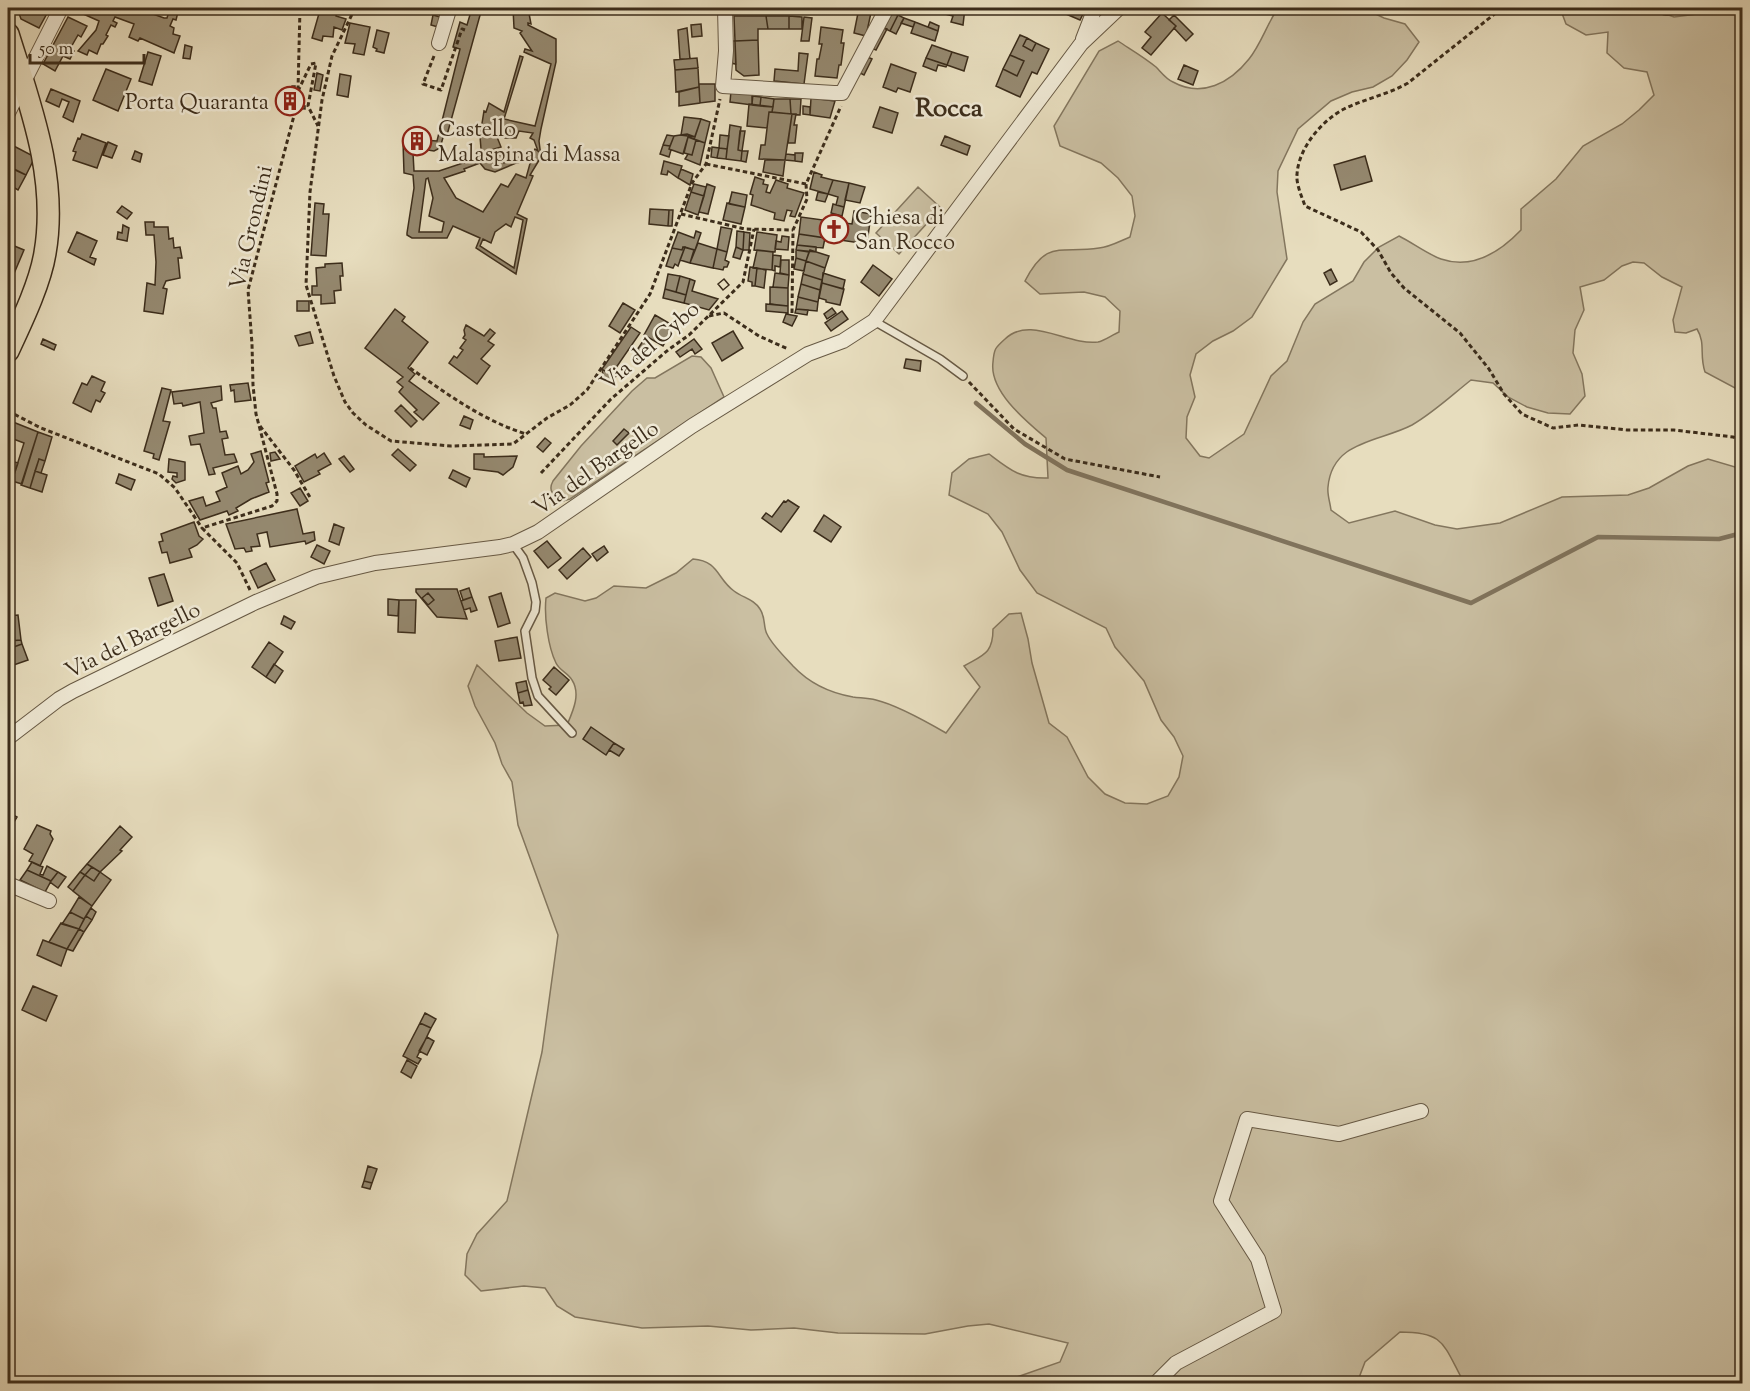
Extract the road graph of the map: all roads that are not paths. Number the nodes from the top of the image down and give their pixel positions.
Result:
1 (61, 8) edge
2 (724, 8) edge
3 (887, 8) edge
4 (1095, 8) edge
5 (1119, 8) edge
6 (447, 9) edge
7 (8, 34) edge
8 (439, 43) road end
9 (1081, 44) junction
10 (23, 83) junction
11 (8, 113) edge
12 (874, 321) junction
13 (8, 351) edge
14 (963, 376) road end
15 (513, 544) junction
16 (572, 733) dead end
17 (8, 738) edge
18 (8, 884) edge
19 (49, 901) dead end
20 (1421, 1112) dead end
21 (1155, 1383) edge

1 - 10 street
2 - 3 street
4 - 9 street
5 - 9 street
6 - 8 street
7 - 10 main road
9 - 12 street, Via del Bargello
10 - 11 street
10 - 13 main road
12 - 14 lane
12 - 15 street, Via del Bargello
15 - 16 lane
15 - 17 street, Via del Bargello
18 - 19 street
20 - 21 street

